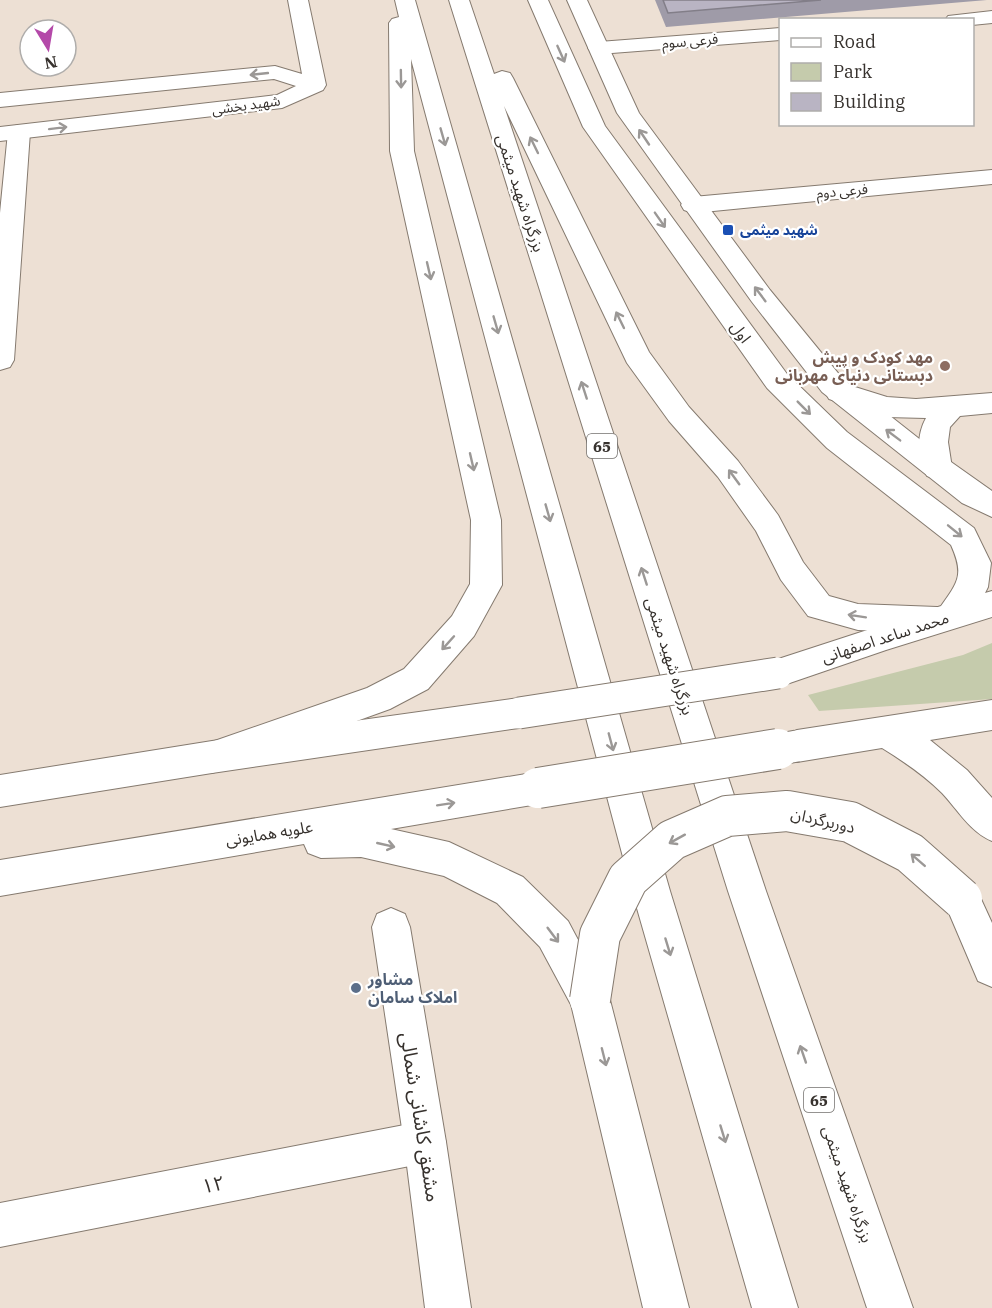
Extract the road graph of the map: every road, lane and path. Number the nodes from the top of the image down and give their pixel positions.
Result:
1 (298, 0) edge
2 (399, 0) edge
3 (405, 0) edge
4 (459, 0) edge
5 (464, 0) edge
6 (538, 0) edge
7 (576, 0) edge
8 (992, 16) edge
9 (974, 18) edge
10 (779, 34) edge
11 (599, 48) junction
12 (315, 85) junction
13 (0, 100) edge
14 (10, 133) edge
15 (992, 177) edge
16 (693, 205) junction
17 (0, 360) edge
18 (839, 392) junction
19 (992, 403) edge
20 (951, 408) junction
21 (937, 468) junction
22 (992, 505) edge
23 (992, 604) edge
24 (945, 618) junction
25 (992, 715) edge
26 (884, 731) junction
27 (212, 757) junction
28 (0, 791) edge
29 (992, 824) edge
30 (202, 844) junction
31 (0, 879) edge
32 (391, 927) dead end
33 (992, 967) edge
34 (590, 1000) junction
35 (425, 1142) junction
36 (0, 1226) edge
37 (448, 1308) edge
38 (666, 1308) edge
39 (775, 1308) edge
40 (890, 1308) edge

1 - 12 main road
2 -> 27 main road
3 -> 39 main road
40 -> 4 main road, بزرگراه شهید میثمی / 65
24 -> 5 main road
6 -> 24 main road, اول
7 - 11 main road
8 - 9 main road
10 - 11 main road, فرعی سوم
16 -> 11 main road
12 -> 13 main road, شهید بخشی
14 -> 12 main road, شهید بخشی
14 - 17 main road
15 - 16 main road, فرعی دوم
18 -> 16 main road
18 - 20 main road
21 -> 18 main road
19 - 20 main road
20 - 21 main road
21 - 22 main road
23 - 24 main road, محمد ساعد اصفهانی
24 - 27 main road, محمد ساعد اصفهانی, bridge
25 - 26 main road
26 - 29 main road
30 -> 26 main road, علویه همایونی, bridge
27 - 28 main road
30 - 31 main road, علویه همایونی
30 -> 34 main road
32 - 35 main road, مشفق کاشانی شمالی
33 -> 34 main road, دوربرگردان, bridge
34 -> 38 main road
35 - 36 main road, ۱۲
35 - 37 main road, مشفق کاشانی شمالی

